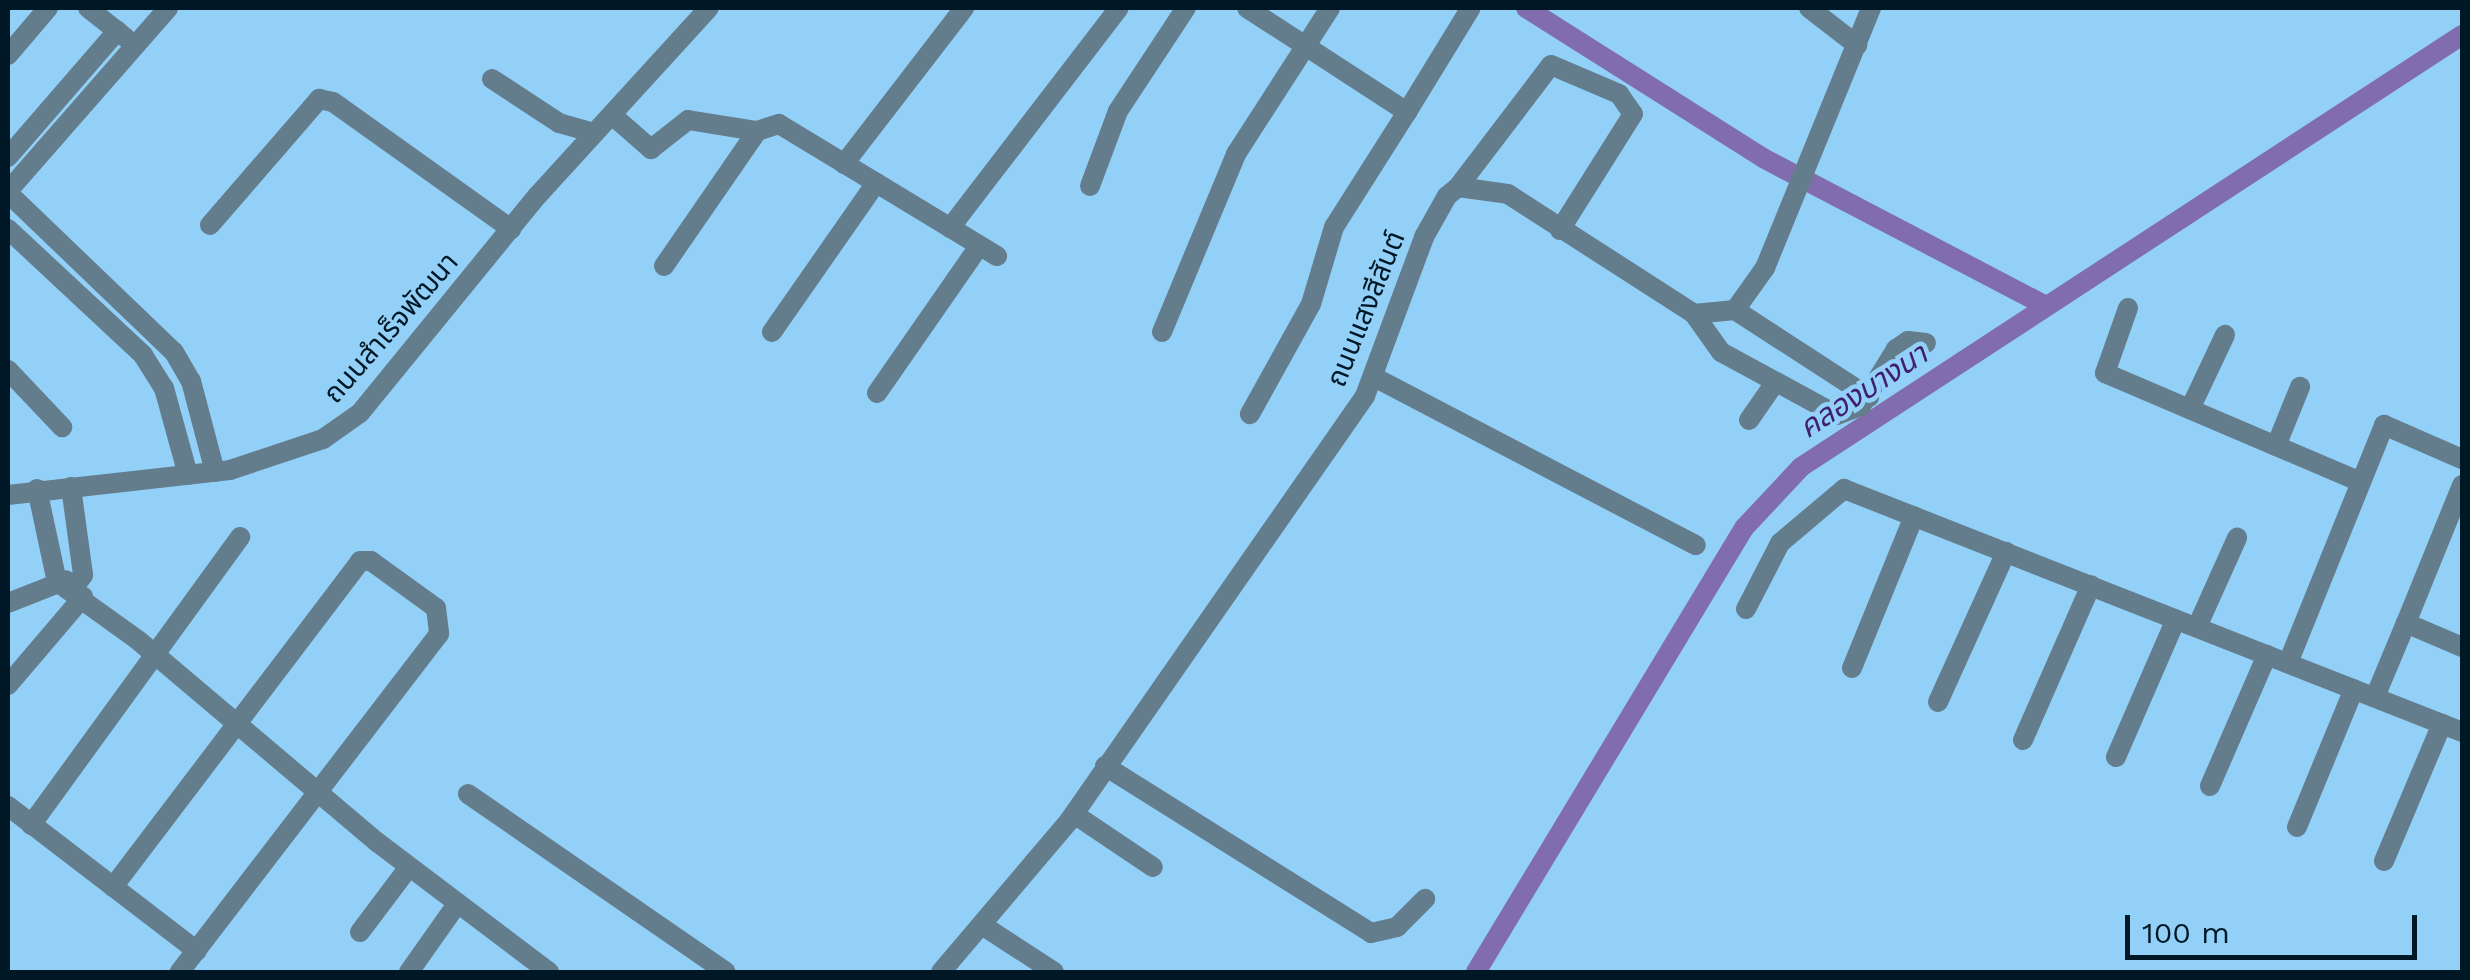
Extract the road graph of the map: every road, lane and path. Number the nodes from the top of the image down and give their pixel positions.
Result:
1 (48, 8) edge
2 (88, 8) edge
3 (168, 8) edge
4 (709, 8) edge
5 (964, 8) edge
6 (1118, 8) edge
7 (1186, 8) edge
8 (1247, 8) edge
9 (1330, 8) edge
10 (1470, 8) edge
11 (1809, 8) edge
12 (1871, 8) edge
13 (117, 31) junction
14 (1307, 42) junction
15 (1857, 45) junction
16 (135, 46) junction
17 (8, 55) edge
18 (492, 79) dead end
19 (1407, 112) junction
20 (612, 115) junction
21 (758, 131) junction
22 (595, 133) junction
23 (8, 158) edge
24 (844, 164) junction
25 (876, 183) junction
26 (1090, 186) dead end
27 (1458, 186) junction
28 (8, 192) edge
29 (210, 226) dead end
30 (950, 228) junction
31 (511, 229) junction
32 (8, 230) edge
33 (1560, 230) junction
34 (664, 266) dead end
35 (101, 281) junction
36 (84, 300) junction
37 (2128, 308) dead end
38 (1735, 310) junction
39 (1694, 314) junction
40 (772, 332) dead end
41 (1162, 332) dead end
42 (2225, 335) dead end
43 (1926, 343) dead end
44 (8, 370) edge
45 (1374, 377) junction
46 (1774, 384) junction
47 (2300, 387) dead end
48 (877, 393) dead end
49 (1868, 396) junction
50 (2190, 409) junction
51 (1250, 414) dead end
52 (1749, 420) dead end
53 (62, 427) dead end
54 (2276, 446) junction
55 (2462, 458) edge
56 (215, 472) junction
57 (188, 475) junction
58 (2361, 482) junction
59 (2462, 485) edge
60 (71, 487) junction
61 (36, 489) junction
62 (8, 495) edge
63 (1914, 516) junction
64 (240, 537) dead end
65 (2238, 538) dead end
66 (1696, 546) dead end
67 (2006, 552) junction
68 (2091, 585) junction
69 (74, 586) junction
70 (8, 603) edge
71 (1746, 608) dead end
72 (2176, 619) junction
73 (2406, 623) junction
74 (2196, 627) junction
75 (2462, 647) edge
76 (155, 654) junction
77 (2267, 655) junction
78 (2288, 663) junction
79 (1852, 668) dead end
80 (8, 685) edge
81 (2354, 689) junction
82 (2375, 697) junction
83 (1938, 702) dead end
84 (236, 721) junction
85 (2442, 724) junction
86 (2462, 732) edge
87 (2023, 740) dead end
88 (2116, 757) dead end
89 (1105, 766) junction
90 (2210, 786) dead end
91 (322, 792) junction
92 (468, 794) dead end
93 (8, 806) edge
94 (1074, 814) junction
95 (31, 824) junction
96 (2297, 828) dead end
97 (2384, 861) dead end
98 (409, 867) junction
99 (1153, 867) dead end
100 (113, 887) junction
101 (1425, 899) dead end
102 (457, 904) junction
103 (982, 925) junction
104 (360, 932) dead end
105 (197, 951) junction
106 (537, 969) edge
107 (180, 972) edge
108 (409, 972) edge
109 (726, 972) edge
110 (941, 972) edge
111 (1054, 972) edge

1 - 17 street
2 - 13 street
3 - 16 street
4 - 20 street, ถนนสำเร็จพัฒนา
5 - 24 street
6 - 30 street
7 - 26 street
8 - 14 street
9 - 14 street
10 - 19 street
11 - 15 street
12 - 15 street
13 - 16 street
13 - 23 street
14 - 19 street
14 - 41 street
15 - 38 street
16 - 28 street
18 - 22 street
19 - 51 street
20 - 21 street
20 - 22 street, ถนนสำเร็จพัฒนา
21 - 24 street
21 - 34 street
22 - 31 street, ถนนสำเร็จพัฒนา
24 - 25 street
25 - 30 street
25 - 40 street
27 - 33 street
27 - 33 street, ถนนแสงสีสันต์
27 - 45 street, ถนนแสงสีสันต์
28 - 35 street
29 - 31 street
30 - 48 street
31 - 56 street, ถนนสำเร็จพัฒนา
32 - 36 street
33 - 39 street
35 - 36 street
35 - 56 street
36 - 57 street
37 - 50 street
38 - 39 street
38 - 49 street
39 - 46 street
42 - 50 street
43 - 49 street
44 - 53 street
45 - 66 street
45 - 89 street, ถนนแสงสีสันต์
46 - 49 street
46 - 52 street
47 - 54 street
50 - 54 street
54 - 58 street
55 - 58 street
56 - 57 street, ถนนสำเร็จพัฒนา
57 - 60 street, ถนนสำเร็จพัฒนา
58 - 78 street
59 - 73 street
60 - 61 street, ถนนสำเร็จพัฒนา
60 - 69 street
61 - 62 street, ถนนสำเร็จพัฒนา
61 - 69 street
63 - 67 street
63 - 71 street
63 - 79 street
64 - 76 street
65 - 74 street
67 - 68 street
67 - 83 street
68 - 72 street
68 - 87 street
69 - 70 street
69 - 76 street
69 - 80 street
72 - 74 street
72 - 88 street
73 - 75 street
73 - 82 street
74 - 77 street
76 - 84 street
76 - 95 street
77 - 78 street
77 - 90 street
78 - 81 street
81 - 82 street
81 - 96 street
82 - 85 street
84 - 91 street
84 - 91 street
84 - 100 street
85 - 86 street
85 - 97 street
89 - 94 street, ถนนแสงสีสันต์
89 - 101 street
91 - 98 street
91 - 105 street
92 - 109 street
93 - 95 street
94 - 99 street
94 - 103 street, ถนนแสงสีสันต์
95 - 100 street
98 - 102 street
98 - 104 street
100 - 105 street
102 - 106 street
102 - 108 street
103 - 110 street, ถนนแสงสีสันต์
103 - 111 street
105 - 107 street

